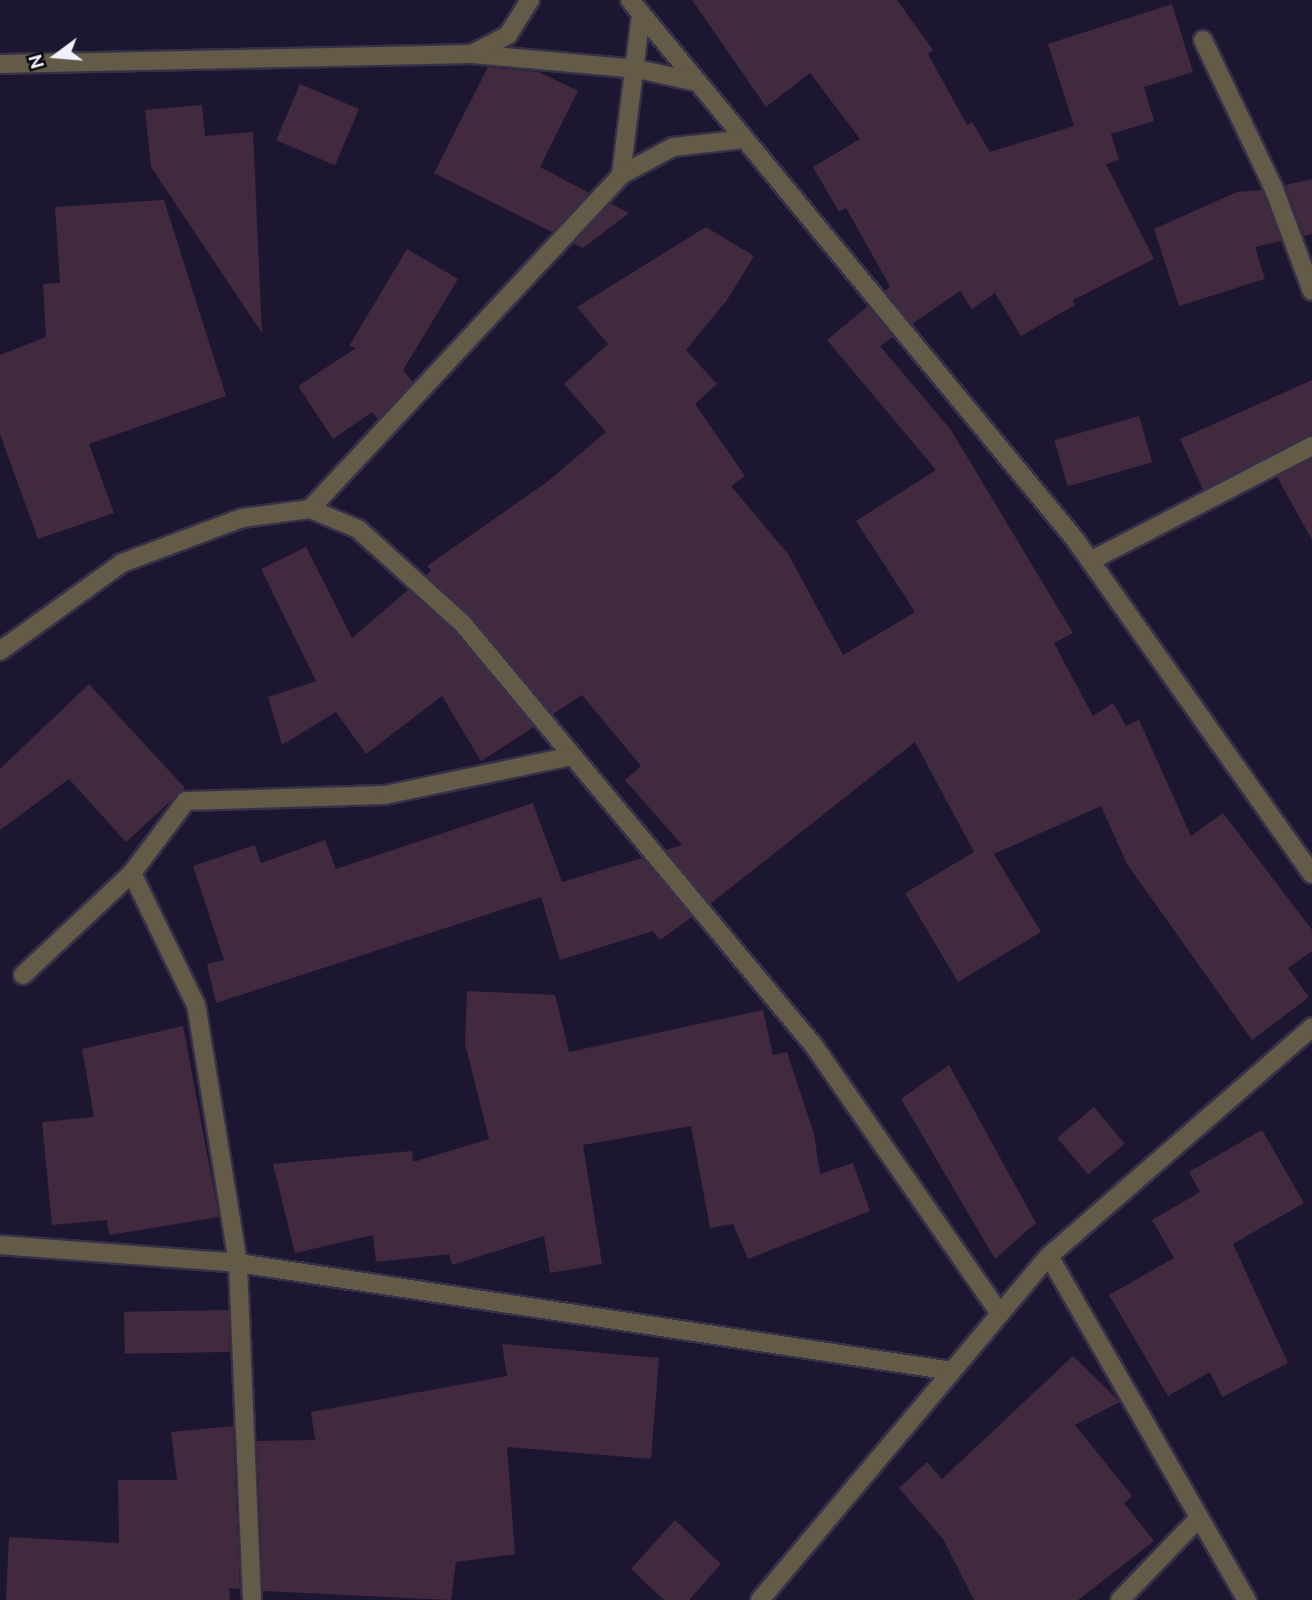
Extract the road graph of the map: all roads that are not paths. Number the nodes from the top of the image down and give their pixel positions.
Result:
1 (530, 0) edge
2 (629, 0) edge
3 (641, 14) junction
4 (1203, 40) dead end
5 (472, 54) junction
6 (0, 64) edge
7 (637, 69) junction
8 (697, 82) junction
9 (744, 139) junction
10 (621, 175) junction
11 (1312, 291) edge
12 (1312, 446) edge
13 (310, 509) junction
14 (1090, 561) junction
15 (0, 651) edge
16 (572, 756) junction
17 (132, 873) junction
18 (1312, 874) edge
19 (23, 975) dead end
20 (1312, 1027) edge
21 (0, 1245) edge
22 (1049, 1256) junction
23 (238, 1263) junction
24 (1000, 1314) junction
25 (952, 1371) junction
26 (1199, 1518) junction
27 (252, 1600) edge
28 (760, 1600) edge
29 (1120, 1600) edge
30 (1247, 1600) edge

1 - 5 street
2 - 3 street
3 - 7 street
3 - 8 street
4 - 11 street
5 - 6 street
5 - 7 street
7 - 8 street
7 - 10 street
8 - 9 street
9 - 10 street
9 - 14 street
10 - 13 street
12 - 14 street
13 - 15 street
13 - 16 street
14 - 18 street
16 - 17 street
16 - 24 street
17 - 19 street
17 - 23 street
20 - 22 street
21 - 23 street
22 - 24 street
22 - 26 street
23 - 25 street
23 - 27 street
24 - 25 street
25 - 28 street
26 - 29 street
26 - 30 street

